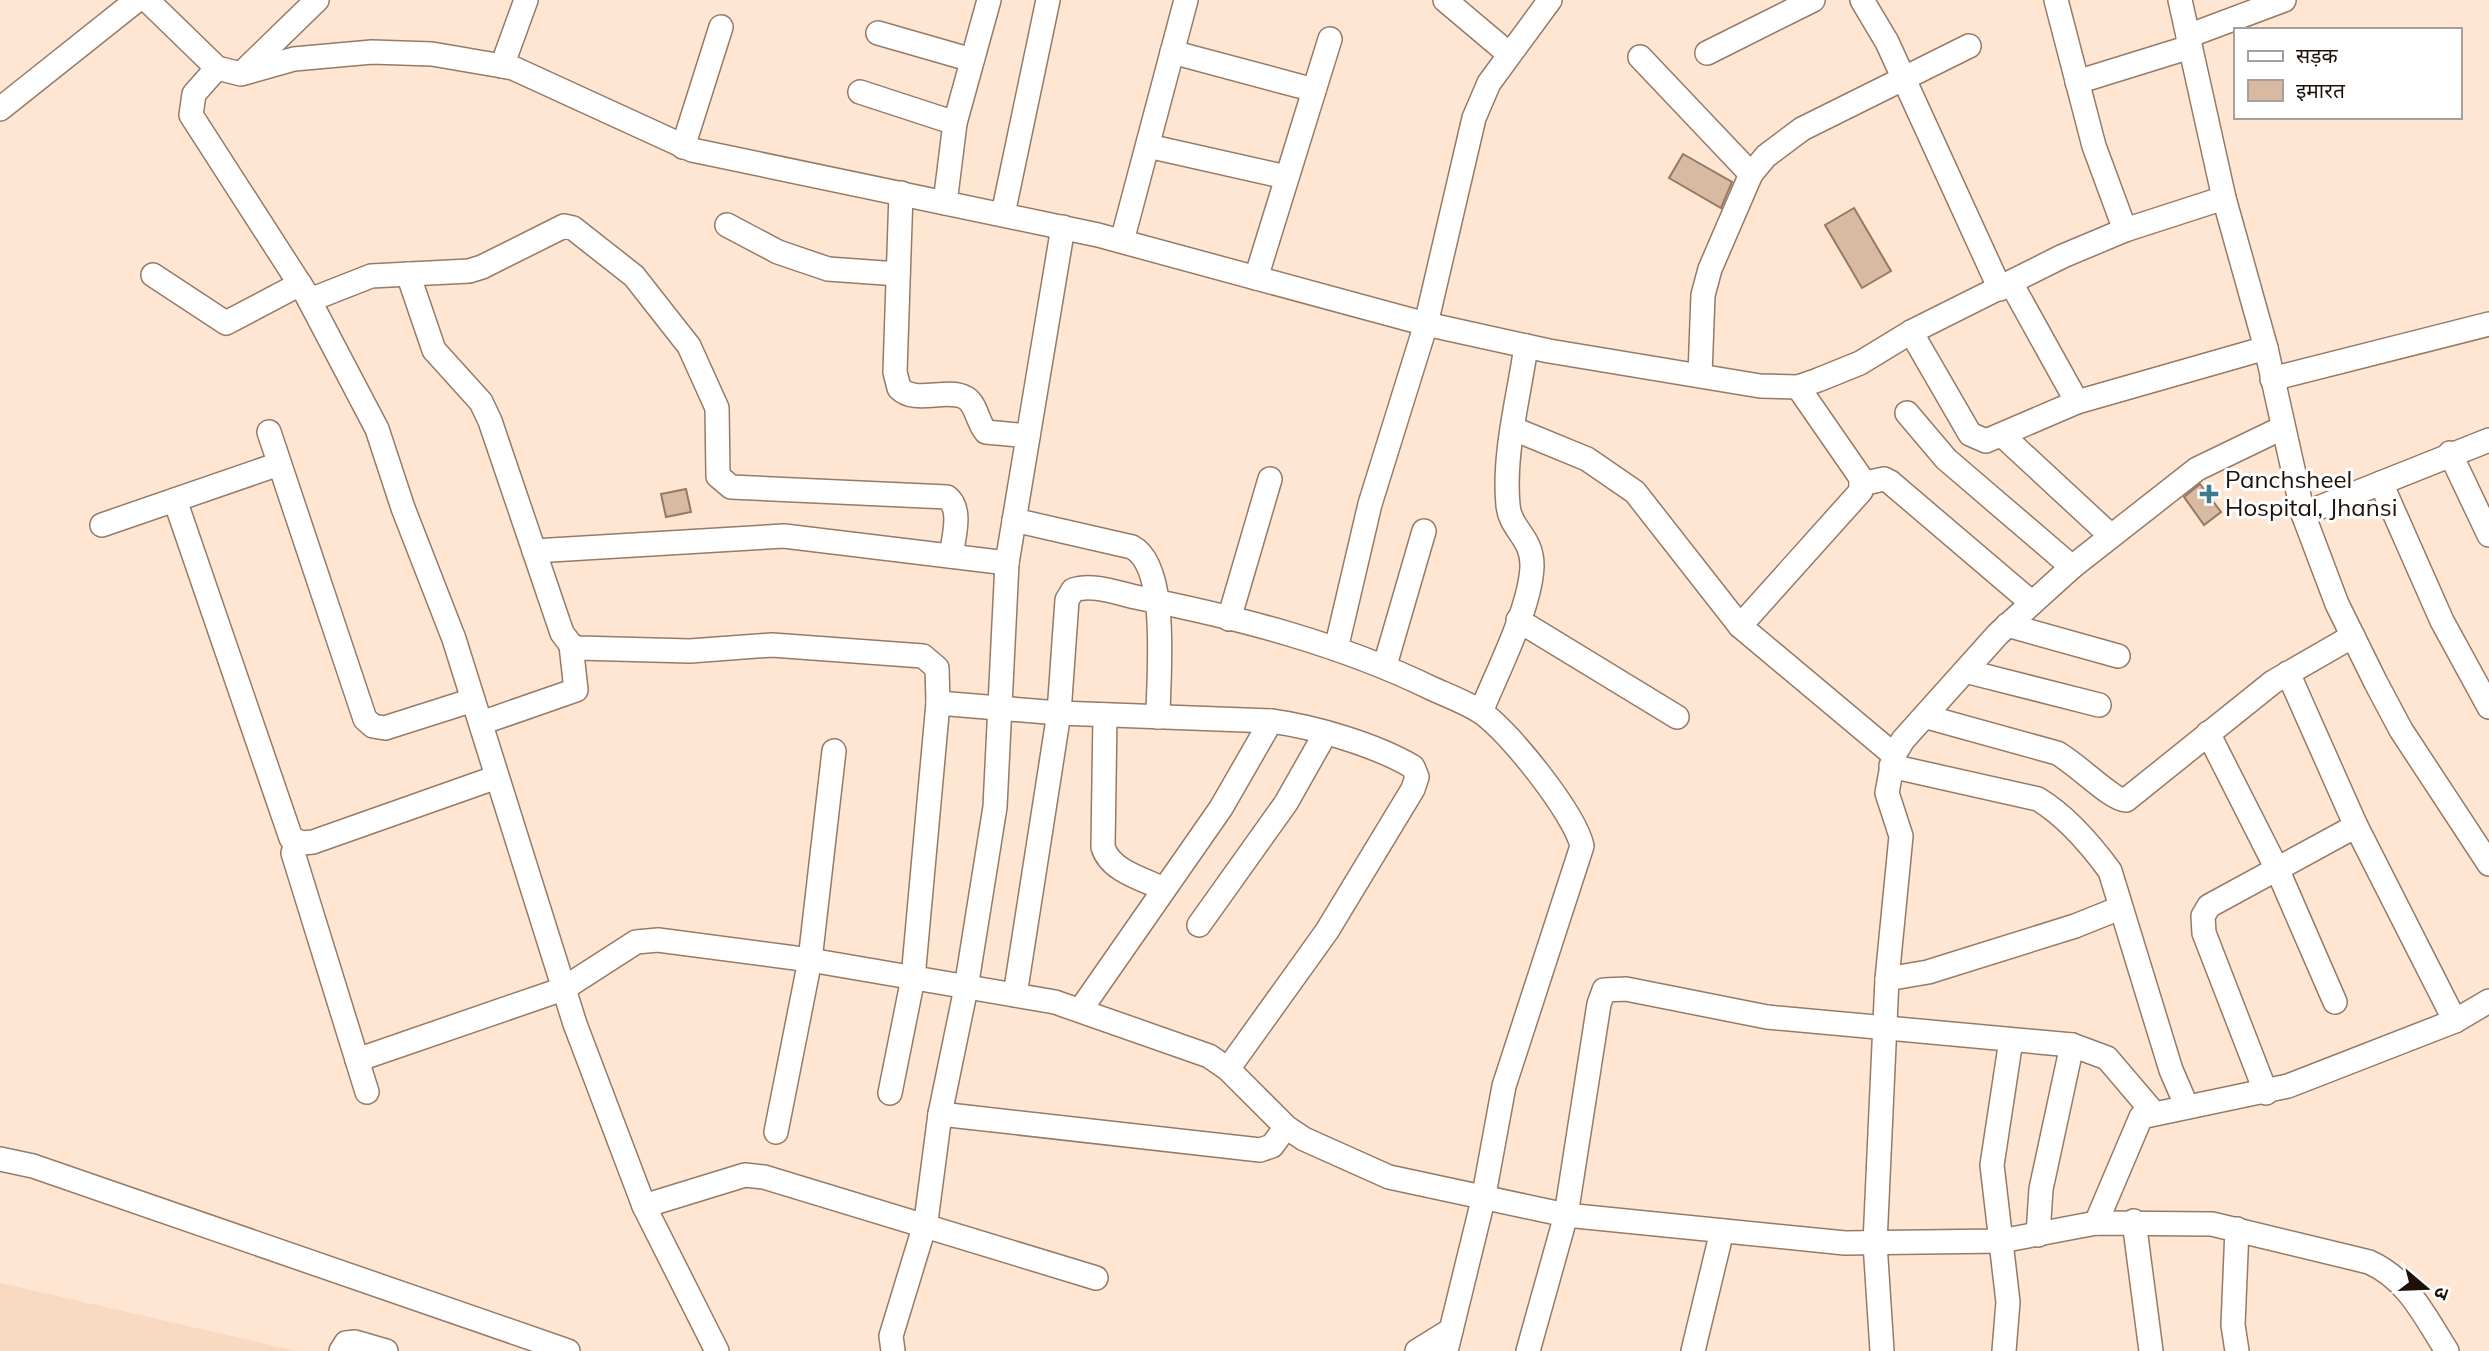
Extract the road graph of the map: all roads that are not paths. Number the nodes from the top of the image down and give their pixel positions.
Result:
1 (138, 0) edge
2 (147, 0) edge
3 (317, 0) edge
4 (526, 0) edge
5 (989, 0) edge
6 (1048, 0) edge
7 (1186, 0) edge
8 (1445, 0) edge
9 (1550, 0) edge
10 (1812, 0) edge
11 (1862, 0) edge
12 (2056, 0) edge
13 (2180, 0) edge
14 (2284, 0) edge
15 (721, 27) dead end
16 (878, 33) dead end
17 (1330, 39) dead end
18 (2189, 41) junction
19 (1969, 46) dead end
20 (1172, 52) junction
21 (1707, 52) dead end
22 (1509, 54) junction
23 (1640, 57) dead end
24 (972, 60) junction
25 (502, 66) junction
26 (217, 68) junction
27 (241, 74) junction
28 (1905, 81) junction
29 (2077, 82) junction
30 (1314, 90) junction
31 (860, 92) dead end
32 (0, 109) edge
33 (955, 123) junction
34 (1148, 145) junction
35 (683, 147) junction
36 (1751, 174) junction
37 (1286, 177) junction
38 (901, 193) junction
39 (2224, 198) junction
40 (945, 203) junction
41 (1003, 214) junction
42 (727, 225) dead end
43 (1063, 227) junction
44 (2125, 230) junction
45 (1122, 242) junction
46 (408, 274) junction
47 (898, 274) junction
48 (153, 275) dead end
49 (1256, 278) junction
50 (2006, 286) junction
51 (305, 292) junction
52 (1426, 324) junction
53 (2489, 324) edge
54 (1911, 332) junction
55 (1527, 346) junction
56 (2266, 348) junction
57 (1700, 375) junction
58 (2272, 379) junction
59 (1798, 387) junction
60 (2077, 402) junction
61 (1907, 413) dead end
62 (2282, 428) junction
63 (1514, 429) junction
64 (269, 432) dead end
65 (2002, 435) junction
66 (1028, 436) junction
67 (2489, 440) edge
68 (2450, 453) junction
69 (279, 464) junction
70 (1270, 480) dead end
71 (2381, 482) junction
72 (1861, 484) junction
73 (175, 500) junction
74 (2303, 514) junction
75 (1014, 520) junction
76 (102, 525) dead end
77 (1423, 531) dead end
78 (2489, 535) edge
79 (2111, 536) junction
80 (534, 551) junction
81 (951, 556) junction
82 (1007, 563) junction
83 (2073, 567) junction
84 (1160, 601) junction
85 (2032, 603) junction
86 (1229, 619) junction
87 (1518, 620) junction
88 (2007, 625) junction
89 (1741, 626) junction
90 (2353, 636) junction
91 (570, 645) junction
92 (1336, 649) junction
93 (2118, 656) dead end
94 (1385, 666) junction
95 (1965, 671) junction
96 (2288, 673) junction
97 (473, 701) junction
98 (938, 703) junction
99 (2099, 705) dead end
100 (2489, 707) edge
101 (1001, 709) junction
102 (1481, 712) junction
103 (1059, 713) junction
104 (1105, 715) junction
105 (1157, 717) junction
106 (1677, 717) dead end
107 (1927, 717) junction
108 (1271, 721) junction
109 (481, 723) junction
110 (2208, 733) junction
111 (1325, 734) junction
112 (834, 751) dead end
113 (1892, 761) junction
114 (496, 777) junction
115 (2356, 826) junction
116 (296, 842) junction
117 (2489, 864) edge
118 (2278, 871) junction
119 (1164, 889) junction
120 (2120, 908) junction
121 (1199, 925) dead end
122 (810, 960) junction
123 (913, 978) junction
124 (1887, 978) junction
125 (966, 988) junction
126 (563, 989) junction
127 (1015, 995) junction
128 (2489, 1001) edge
129 (2335, 1002) dead end
130 (1081, 1009) junction
131 (2455, 1021) junction
132 (1884, 1026) junction
133 (2011, 1040) junction
134 (2072, 1045) junction
135 (357, 1060) junction
136 (1228, 1069) junction
137 (367, 1092) dead end
138 (890, 1093) dead end
139 (2266, 1093) junction
140 (2187, 1108) junction
141 (2153, 1112) junction
142 (940, 1114) junction
143 (1286, 1128) junction
144 (776, 1132) dead end
145 (0, 1159) edge
146 (1483, 1199) junction
147 (644, 1206) junction
148 (1566, 1215) junction
149 (2134, 1222) junction
150 (2096, 1223) junction
151 (924, 1226) junction
152 (2237, 1229) junction
153 (1722, 1231) junction
154 (2038, 1235) junction
155 (2001, 1241) junction
156 (1875, 1243) junction
157 (1096, 1278) dead end
158 (1449, 1340) edge
159 (341, 1351) edge
160 (386, 1351) edge
161 (568, 1351) edge
162 (716, 1351) edge
163 (893, 1351) edge
164 (1417, 1351) edge
165 (1528, 1351) edge
166 (1693, 1351) edge
167 (1882, 1351) edge
168 (2004, 1351) edge
169 (2151, 1351) edge
170 (2237, 1351) edge
171 (2447, 1351) edge

1 - 32 street
2 - 26 street
3 - 27 street
4 - 25 street
5 - 24 street
6 - 41 street
7 - 20 street
8 - 22 street
9 - 22 street
10 - 21 street
11 - 28 street
12 - 29 street
13 - 18 street
14 - 18 street
15 - 35 street
16 - 24 street
17 - 30 street
18 - 29 street
18 - 39 street
19 - 28 street
20 - 30 street
20 - 34 street
22 - 52 street
23 - 36 street
24 - 33 street
25 - 27 street
25 - 35 street
26 - 27 street
26 - 51 street
28 - 36 street
28 - 50 street
29 - 44 street
30 - 37 street
31 - 33 street
33 - 40 street
34 - 37 street
34 - 45 street
35 - 38 street
36 - 57 street
37 - 49 street
38 - 40 street
38 - 47 street
39 - 44 street
39 - 56 street
40 - 41 street
41 - 43 street
42 - 47 street
43 - 45 street
43 - 66 street
44 - 50 street
45 - 49 street
46 - 51 street
46 - 80 street
46 - 81 street
47 - 66 street
48 - 51 street
49 - 52 street
50 - 54 street
50 - 60 street
51 - 97 street
52 - 55 street
52 - 92 street
53 - 58 street
54 - 59 street
54 - 65 street
55 - 57 street
55 - 63 street
56 - 58 street
56 - 60 street
57 - 59 street
58 - 62 street
59 - 72 street
60 - 65 street
61 - 83 street
62 - 74 street
62 - 79 street
63 - 87 street
63 - 89 street
64 - 69 street
65 - 79 street
66 - 75 street
67 - 68 street
68 - 71 street
68 - 78 street
69 - 73 street
69 - 97 street
70 - 86 street
71 - 74 street
71 - 100 street
72 - 85 street
72 - 89 street
73 - 76 street
73 - 116 street
74 - 90 street
75 - 82 street
75 - 84 street
77 - 94 street
79 - 83 street
80 - 81 street
80 - 91 street
81 - 82 street
82 - 101 street
83 - 85 street
84 - 86 street
84 - 103 street
84 - 105 street
85 - 88 street
86 - 92 street
87 - 102 street
87 - 106 street
88 - 93 street
88 - 95 street
89 - 113 street
90 - 96 street
90 - 117 street
91 - 98 street
91 - 109 street
92 - 94 street
94 - 102 street
95 - 99 street
95 - 107 street
96 - 110 street
96 - 115 street
97 - 109 street
98 - 101 street
98 - 123 street
101 - 103 street
101 - 125 street
102 - 146 street
103 - 104 street
103 - 127 street
104 - 105 street
104 - 119 street
105 - 108 street
107 - 110 street
107 - 113 street
108 - 111 street
108 - 119 street
109 - 114 street
110 - 118 street
111 - 121 street
111 - 136 street
112 - 122 street
113 - 120 street
113 - 124 street
114 - 116 street
114 - 126 street
115 - 118 street
115 - 131 street
116 - 135 street
118 - 129 street
118 - 139 street
119 - 130 street
120 - 124 street
120 - 140 street
122 - 123 street
122 - 126 street
122 - 144 street
123 - 125 street
123 - 138 street
124 - 132 street
125 - 127 street
125 - 142 street
126 - 135 street
126 - 147 street
127 - 130 street
128 - 131 street
130 - 136 street
131 - 139 street
132 - 133 street
132 - 148 street
132 - 156 street
133 - 134 street
133 - 155 street
134 - 141 street
134 - 154 street
135 - 137 street
136 - 143 street
139 - 140 street
140 - 141 street
141 - 150 street
142 - 143 street
142 - 151 street
143 - 146 street
145 - 161 street
146 - 148 street
146 - 158 street
147 - 151 street
147 - 162 street
148 - 153 street
148 - 165 street
149 - 150 street
149 - 152 street
149 - 169 street
150 - 154 street
151 - 157 street
151 - 163 street
152 - 170 street
152 - 171 street
153 - 156 street
153 - 166 street
154 - 155 street
155 - 156 street
155 - 168 street
156 - 167 street
158 - 164 street
159 - 160 street

